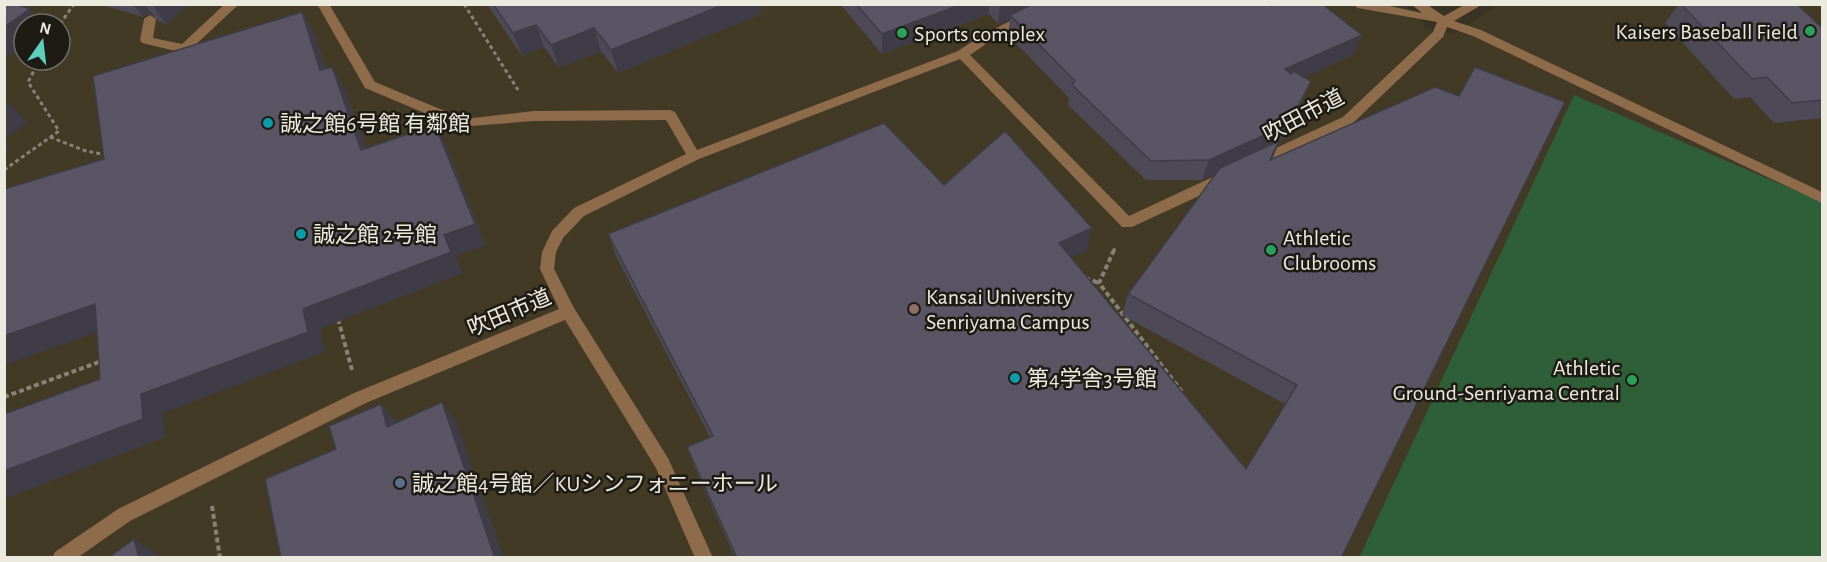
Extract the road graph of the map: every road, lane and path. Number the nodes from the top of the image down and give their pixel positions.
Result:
1 (233, 4) edge
2 (323, 4) edge
3 (464, 4) edge
4 (1066, 4) edge
5 (1359, 4) edge
6 (1417, 4) edge
7 (1477, 4) edge
8 (150, 19) dead end
9 (1443, 21) junction
10 (962, 54) junction
11 (33, 72) edge
12 (534, 116) junction
13 (50, 137) junction
14 (694, 156) junction
15 (115, 157) edge
16 (4, 171) edge
17 (1822, 198) edge
18 (1127, 223) junction
19 (1078, 276) edge
20 (1099, 283) junction
21 (335, 309) edge
22 (568, 312) junction
23 (347, 354) dead end
24 (104, 360) edge
25 (1184, 394) edge
26 (4, 397) edge
27 (216, 533) dead end
28 (61, 558) edge
29 (220, 558) edge
30 (705, 558) edge

1 - 8 street
2 - 12 street
3 - 12 path
4 - 10 street, 吹田市道
5 - 9 street
6 - 9 street
7 - 9 street
9 - 17 street
9 - 18 street, 吹田市道
10 - 14 street, 吹田市道
10 - 18 street
11 - 13 path
12 - 14 street
13 - 15 path
13 - 16 path
14 - 22 street, 吹田市道
18 - 20 path
19 - 20 path
20 - 25 path
21 - 23 path
22 - 28 street, 吹田市道
22 - 30 street
24 - 26 path
27 - 29 path

